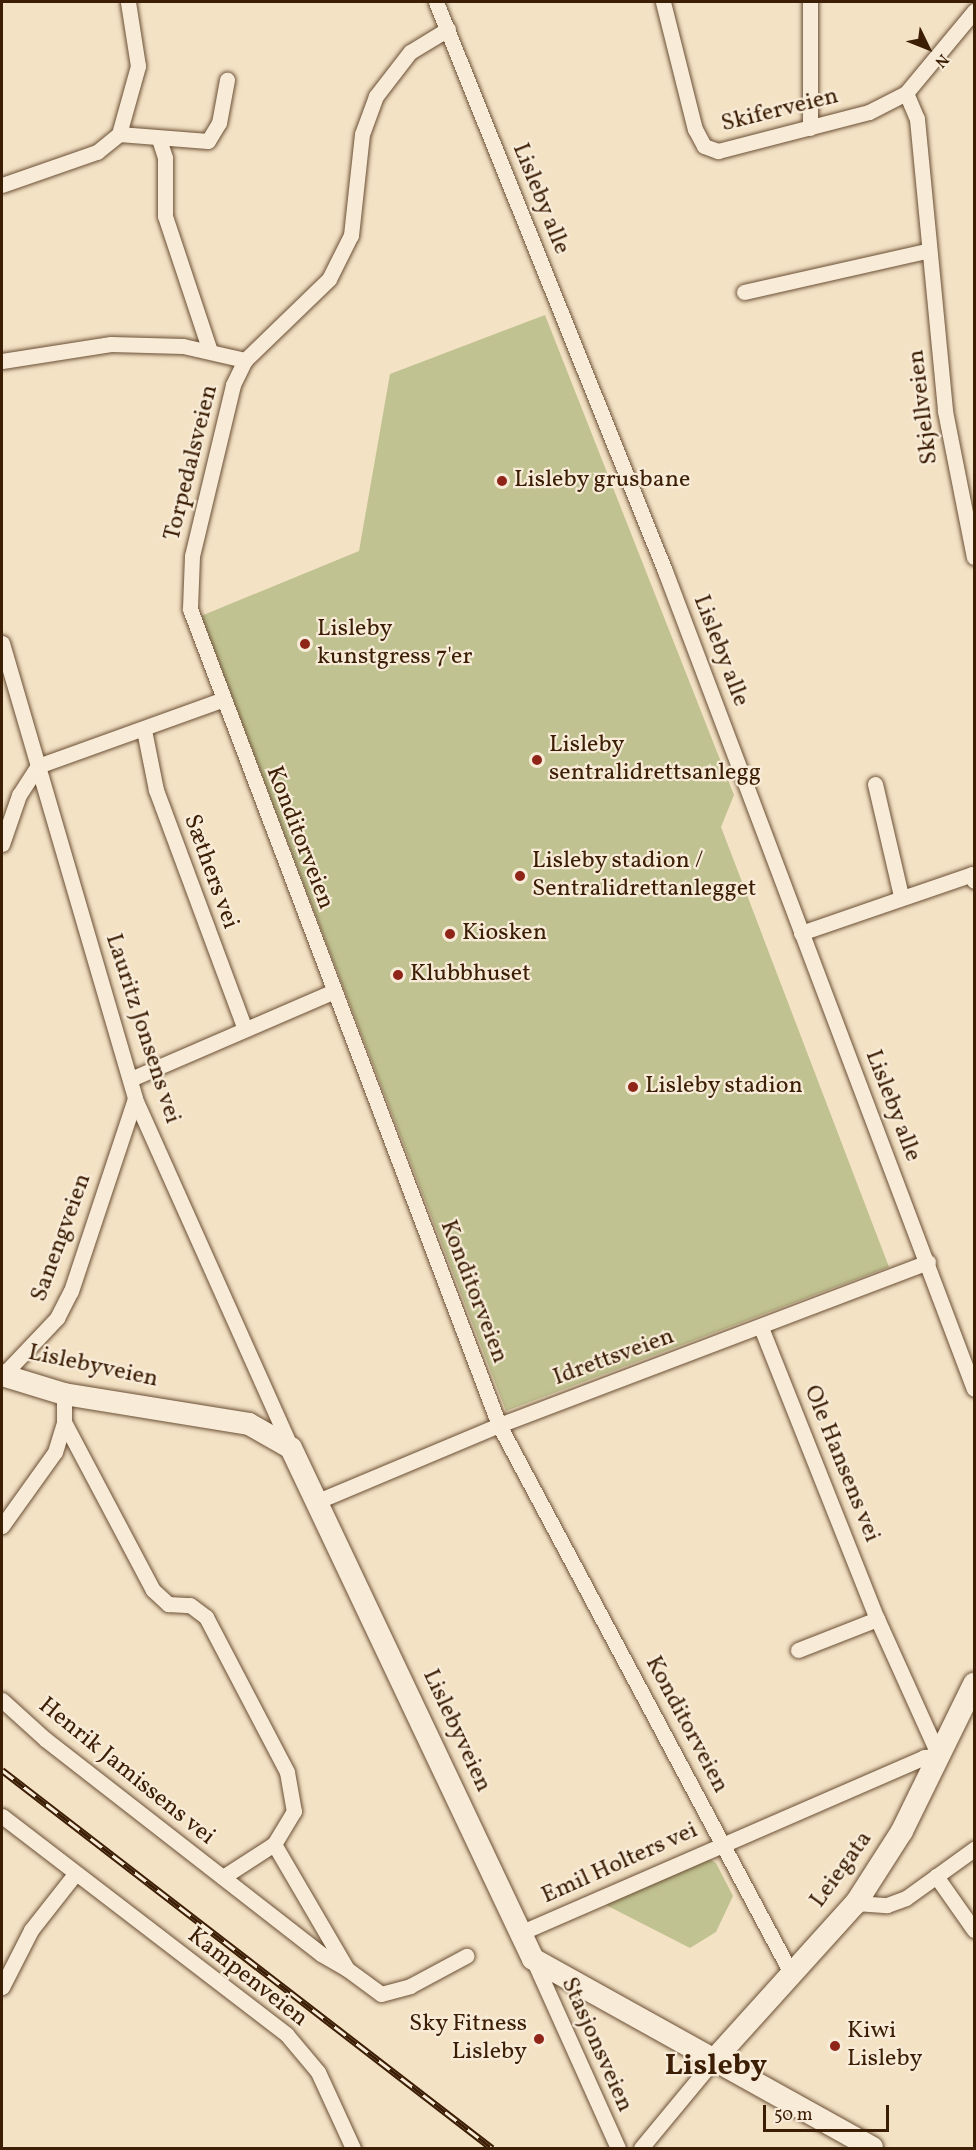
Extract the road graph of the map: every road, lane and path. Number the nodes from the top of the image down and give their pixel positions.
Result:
1 (436, 2) edge
2 (663, 2) edge
3 (810, 2) edge
4 (123, 3) edge
5 (975, 11) edge
6 (448, 28) junction
7 (226, 80) dead end
8 (906, 93) junction
9 (810, 128) junction
10 (119, 134) junction
11 (159, 139) junction
12 (2, 185) edge
13 (926, 251) junction
14 (744, 292) dead end
15 (210, 351) junction
16 (245, 360) junction
17 (2, 361) edge
18 (975, 557) edge
19 (188, 591) joint
20 (2, 643) edge
21 (221, 700) junction
22 (144, 730) junction
23 (38, 766) junction
24 (875, 784) dead end
25 (2, 844) edge
26 (974, 875) edge
27 (901, 896) junction
28 (801, 933) junction
29 (334, 990) junction
30 (244, 1027) junction
31 (131, 1079) junction
32 (135, 1099) junction
33 (928, 1262) junction
34 (761, 1328) junction
35 (2, 1375) edge
36 (975, 1389) edge
37 (64, 1394) junction
38 (64, 1422) junction
39 (499, 1425) junction
40 (291, 1448) junction
41 (318, 1501) junction
42 (2, 1526) edge
43 (877, 1619) junction
44 (798, 1650) dead end
45 (975, 1683) edge
46 (2, 1700) edge
47 (939, 1756) junction
48 (2, 1816) edge
49 (724, 1843) junction
50 (274, 1844) junction
51 (975, 1849) edge
52 (75, 1874) junction
53 (936, 1876) junction
54 (223, 1877) junction
55 (856, 1903) junction
56 (975, 1930) edge
57 (519, 1933) junction
58 (466, 1956) dead end
59 (533, 1959) junction
60 (347, 1969) junction
61 (792, 1976) junction
62 (2, 1987) edge
63 (713, 2061) junction
64 (353, 2148) edge
65 (618, 2148) edge
66 (641, 2148) edge
67 (872, 2148) edge

1 - 6 street, Lisleby alle
2 - 9 street, Skiferveien
3 - 9 street
4 - 10 street
5 - 8 street
6 - 16 street, Torpedalsveien
6 - 28 street, Lisleby alle
7 - 11 street
8 - 9 street, Skiferveien
8 - 13 street, Skjellveien
10 - 11 street
10 - 12 street
11 - 15 street
13 - 14 street
13 - 18 street, Skjellveien
15 - 16 street
15 - 17 street
16 - 19 street, Torpedalsveien
19 - 21 street, Konditorveien
20 - 23 street, Lauritz Jonsens vei
21 - 22 street
21 - 29 street, Konditorveien
22 - 23 street
22 - 30 street, Sæthers vei
23 - 25 street
23 - 31 street, Lauritz Jonsens vei
24 - 27 street
26 - 27 street
27 - 28 street
28 - 33 street, Lisleby alle
29 - 30 street
29 - 39 street, Konditorveien
30 - 31 street
31 - 32 street, Lauritz Jonsens vei
32 - 35 street, Sanengveien
32 - 40 street, Lauritz Jonsens vei
33 - 34 street, Idrettsveien
33 - 36 street, Lisleby alle
34 - 39 street, Idrettsveien
34 - 43 street, Ole Hansens vei
35 - 37 street, Lislebyveien
37 - 38 street, Henrik Jamissens vei
37 - 40 street, Lislebyveien
38 - 42 street, Henrik Jamissens vei
38 - 50 street, Henrik Jamissens vei
39 - 41 street, Idrettsveien
39 - 49 street, Konditorveien
40 - 41 street, Lislebyveien
41 - 57 street, Lislebyveien
43 - 44 street
43 - 47 street, Ole Hansens vei
45 - 47 street, Leiegata
46 - 54 street, Henrik Jamissens vei
47 - 49 street, Emil Holters vei
47 - 55 street, Leiegata
48 - 52 street, Kampenveien
49 - 57 street, Emil Holters vei
49 - 61 street, Konditorveien
50 - 54 street, Henrik Jamissens vei
50 - 60 street, Henrik Jamissens vei
51 - 53 street
52 - 62 street
52 - 64 street, Kampenveien
53 - 55 street
53 - 56 street
54 - 60 street, Henrik Jamissens vei
55 - 61 street, Leiegata
57 - 59 street, Lislebyveien
58 - 60 street, Henrik Jamissens vei
59 - 63 street
59 - 65 street, Stasjonsveien
61 - 63 street, Leiegata
63 - 66 street
63 - 67 street

